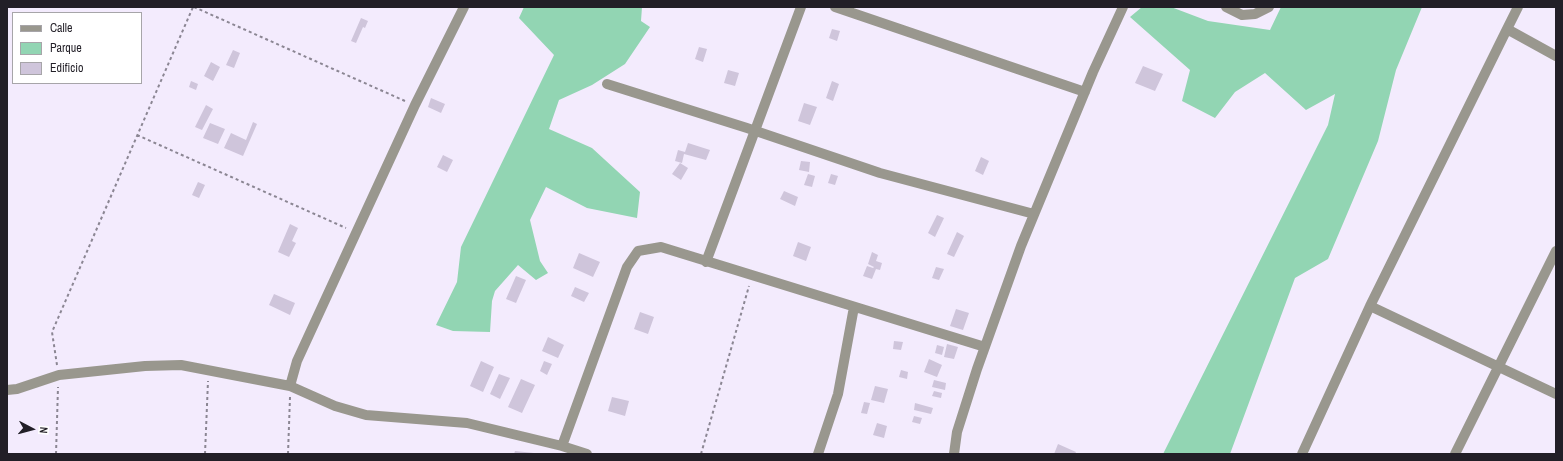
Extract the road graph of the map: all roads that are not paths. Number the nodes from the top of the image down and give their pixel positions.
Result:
1 (464, 7) edge
2 (801, 7) edge
3 (836, 7) edge
4 (1123, 7) edge
5 (1226, 7) edge
6 (1269, 7) edge
7 (1518, 7) edge
8 (1507, 29) junction
9 (1556, 56) edge
10 (607, 84) dead end
11 (1085, 92) junction
12 (755, 130) junction
13 (1034, 214) junction
14 (1556, 251) edge
15 (706, 262) junction
16 (1370, 306) junction
17 (854, 307) junction
18 (985, 347) junction
19 (1498, 367) junction
20 (290, 386) junction
21 (7, 390) edge
22 (1556, 394) edge
23 (562, 446) junction
24 (576, 453) edge
25 (587, 454) edge
26 (818, 454) edge
27 (954, 454) edge
28 (1302, 454) edge
29 (1455, 454) edge

1 - 20 street
2 - 12 street
3 - 11 street
4 - 11 street
5 - 6 street
7 - 8 street
8 - 9 street
8 - 16 street
10 - 12 street
11 - 13 street
12 - 13 street
12 - 15 street
13 - 18 street
14 - 19 street
15 - 17 street
15 - 23 street
16 - 19 street
16 - 28 street
17 - 18 street
17 - 26 street
18 - 27 street
19 - 22 street
19 - 29 street
20 - 21 street
20 - 23 street
23 - 24 street
24 - 25 street

